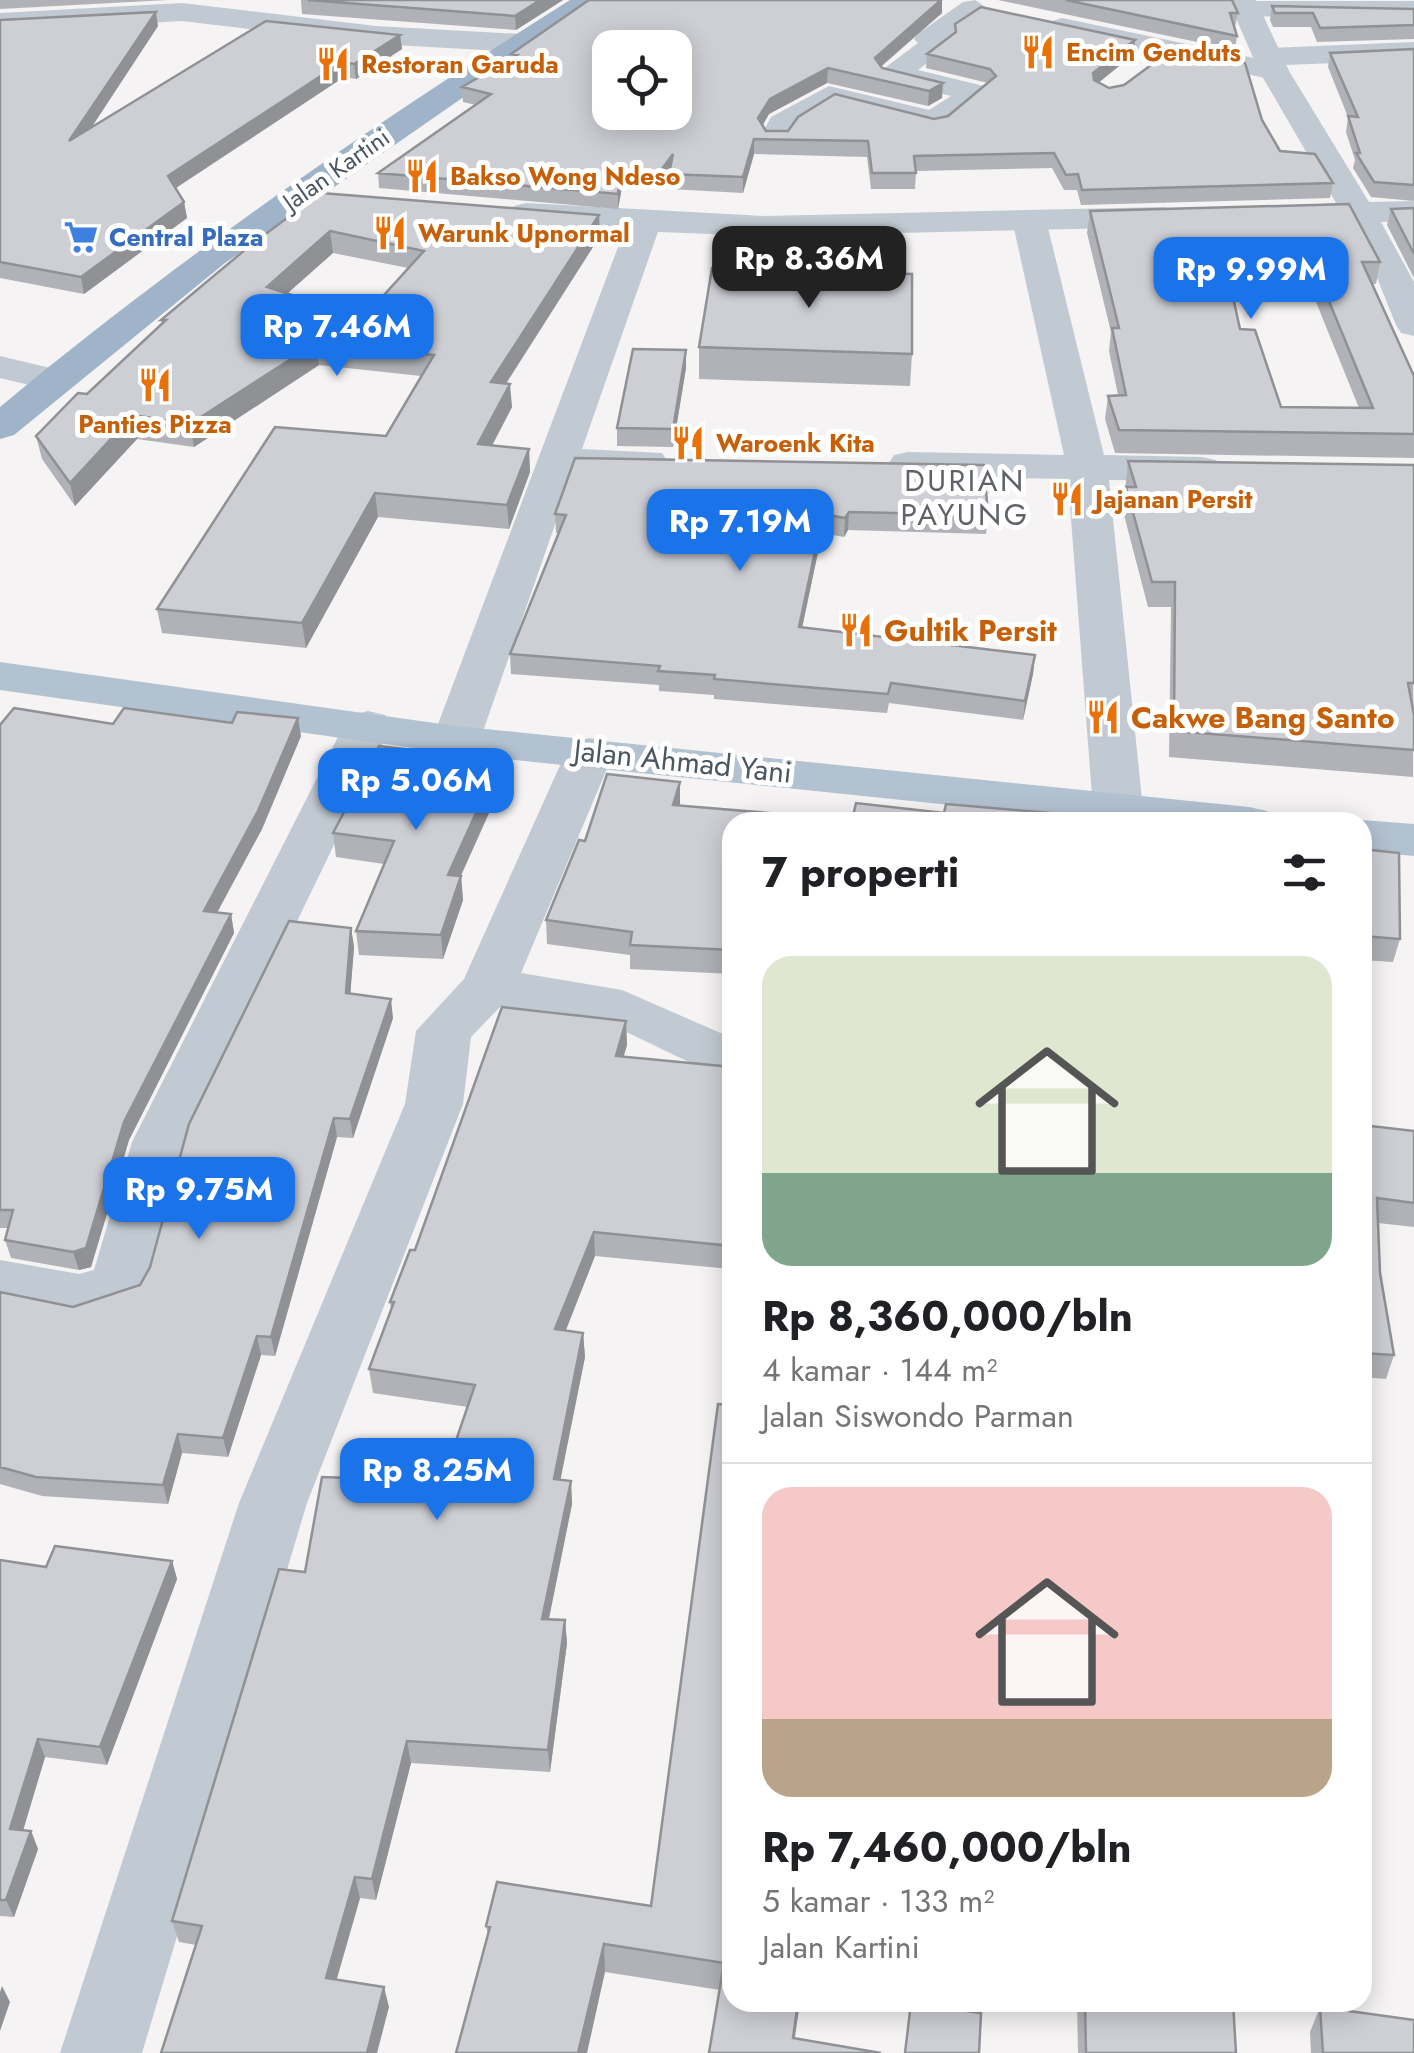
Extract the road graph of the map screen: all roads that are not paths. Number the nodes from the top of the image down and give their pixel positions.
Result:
1 (589, 0) edge
2 (938, 0) edge
3 (1244, 5) edge
4 (974, 8) junction
5 (1414, 10) edge
6 (0, 22) edge
7 (376, 35) junction
8 (521, 43) junction
9 (1164, 48) junction
10 (1414, 51) edge
11 (1271, 64) junction
12 (480, 70) junction
13 (1136, 70) edge
14 (778, 135) edge
15 (294, 198) junction
16 (346, 198) edge
17 (488, 210) edge
18 (1414, 211) edge
19 (1358, 212) junction
20 (1244, 215) edge
21 (1192, 216) edge
22 (1030, 224) junction
23 (643, 226) junction
24 (1412, 319) edge
25 (0, 367) edge
26 (54, 380) junction
27 (0, 427) edge
28 (560, 461) junction
29 (678, 462) edge
30 (872, 464) edge
31 (1087, 466) junction
32 (1243, 470) edge
33 (0, 676) edge
34 (368, 725) junction
35 (456, 740) junction
36 (590, 752) junction
37 (1118, 809) junction
38 (1148, 812) edge
39 (1372, 835) edge
40 (1414, 840) edge
41 (486, 988) junction
42 (722, 1055) edge
43 (0, 1284) edge
44 (101, 2053) edge

1 - 8 highway, Jalan Kartini
2 - 4 street
3 - 5 street
3 - 11 street
4 - 9 street
4 - 14 street
6 - 7 street
7 - 8 street
7 - 12 street
8 - 12 highway, Jalan Kartini
9 - 11 street
9 - 13 street
10 - 11 street
11 - 19 street
12 - 15 highway, Jalan Kartini
15 - 16 street
15 - 26 highway, Jalan Kartini
17 - 23 street
18 - 19 street
19 - 20 street
19 - 24 street
21 - 22 street
22 - 23 street
22 - 31 street
23 - 28 street
25 - 26 street
26 - 27 highway, Jalan Kartini
28 - 29 street
28 - 35 street
30 - 31 street
31 - 32 street
31 - 37 street
33 - 34 main road, Jalan Ahmad Yani
34 - 35 main road, Jalan Ahmad Yani
34 - 43 street
35 - 36 main road, Jalan Ahmad Yani
36 - 37 main road, Jalan Ahmad Yani
36 - 41 street
37 - 38 main road, Jalan Ahmad Yani
39 - 40 main road
41 - 42 street
41 - 44 street

